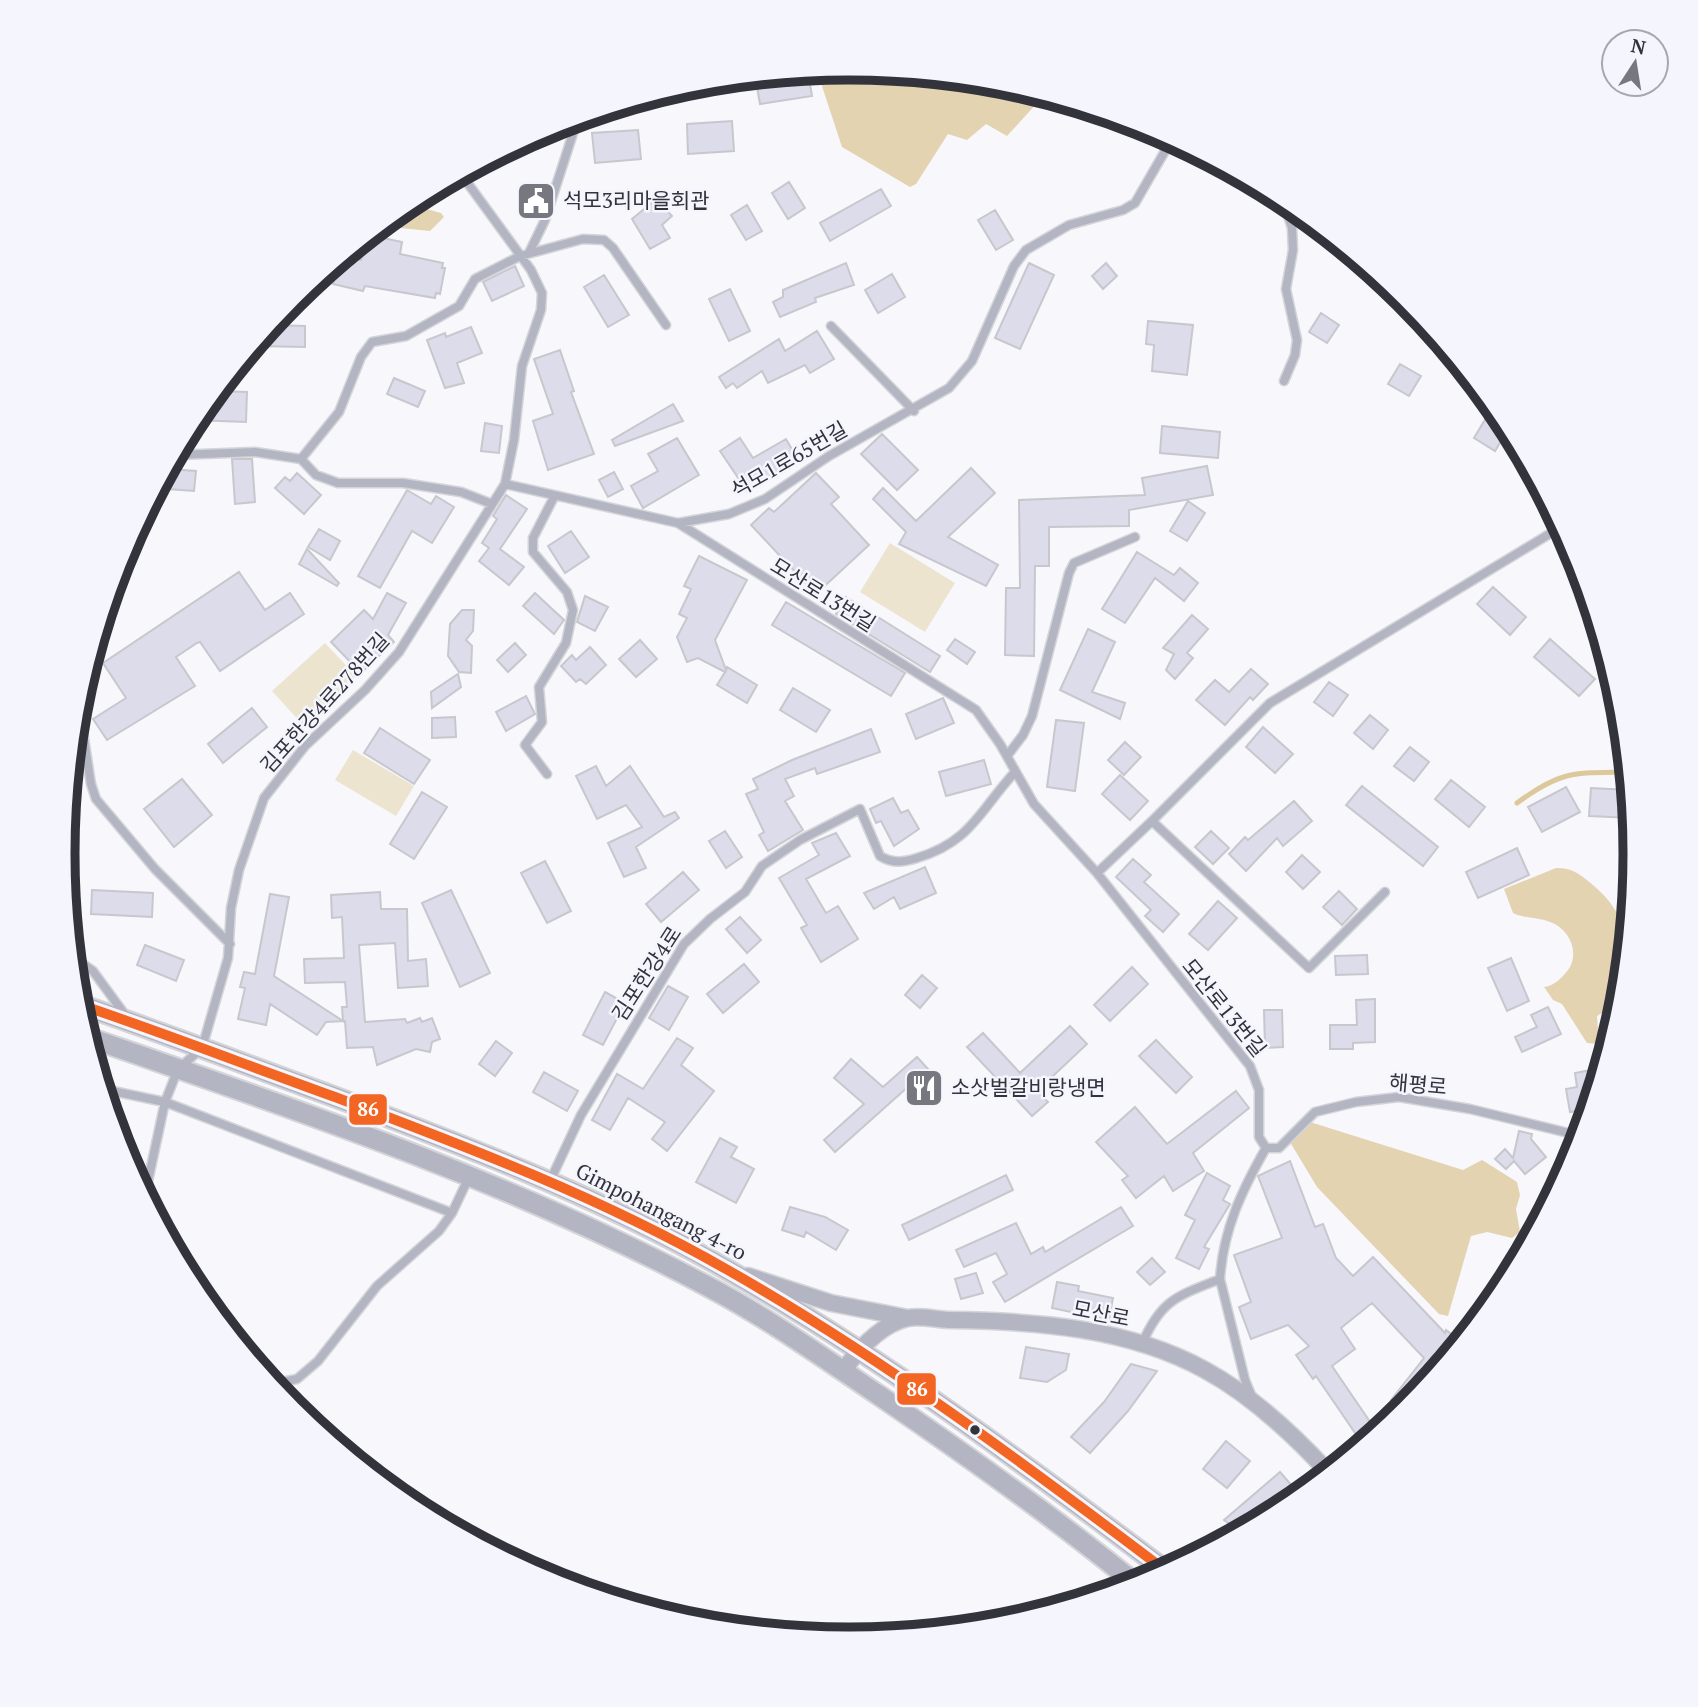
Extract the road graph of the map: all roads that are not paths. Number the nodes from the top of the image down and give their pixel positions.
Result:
1 (574, 131) edge
2 (1166, 149) edge
3 (466, 181) edge
4 (1289, 217) edge
5 (524, 255) junction
6 (666, 325) dead end
7 (831, 326) dead end
8 (1284, 381) dead end
9 (914, 411) junction
10 (187, 455) edge
11 (301, 459) junction
12 (505, 484) junction
13 (554, 497) junction
14 (492, 505) junction
15 (678, 523) junction
16 (1553, 532) edge
17 (1135, 537) dead end
18 (84, 740) edge
19 (1007, 756) junction
20 (1015, 772) junction
21 (547, 774) dead end
22 (1152, 821) junction
23 (1097, 873) junction
24 (1385, 892) dead end
25 (230, 944) junction
26 (84, 964) edge
27 (91, 1009) edge
28 (130, 1022) junction
29 (99, 1041) edge
30 (202, 1048) junction
31 (178, 1069) junction
32 (113, 1090) edge
33 (165, 1102) junction
34 (1570, 1133) edge
35 (1266, 1148) junction
36 (469, 1177) junction
37 (148, 1181) edge
38 (550, 1182) junction
39 (452, 1213) junction
40 (725, 1268) junction
41 (1220, 1279) junction
42 (908, 1318) junction
43 (1142, 1344) junction
44 (857, 1351) junction
45 (843, 1371) junction
46 (284, 1382) edge
47 (1255, 1404) junction
48 (1321, 1466) edge
49 (1155, 1563) edge
50 (1125, 1576) edge

1 - 5 lane
2 - 9 lane, 석모1로65번길
3 - 5 lane, 김포한강4로278번길
4 - 8 lane
5 - 6 lane
5 - 11 lane
5 - 12 lane, 김포한강4로278번길
7 - 9 lane
9 - 15 lane, 석모1로65번길
10 - 11 lane
11 - 14 lane
12 - 13 lane, 석모1로65번길
12 - 14 lane, 김포한강4로278번길
13 - 15 lane, 석모1로65번길
13 - 21 lane
14 - 25 lane, 김포한강4로278번길
15 - 19 lane, 모산로13번길
16 - 22 lane
17 - 19 lane
18 - 25 lane
19 - 20 lane, 모산로13번길
20 - 23 lane, 모산로13번길
20 - 38 lane, 김포한강4로
22 - 23 lane
22 - 24 lane
23 - 35 lane, 모산로13번길
25 - 30 lane, 김포한강4로278번길
26 - 28 lane
27 - 28 street, Gimpohangang 4-ro
28 - 30 street, Gimpohangang 4-ro
29 - 31 street
30 - 31 lane
30 - 38 street, Gimpohangang 4-ro
31 - 33 lane
31 - 36 street
32 - 33 lane
33 - 37 lane
33 - 39 lane
34 - 35 lane, 해평로
35 - 41 lane
36 - 39 lane
36 - 45 street
38 - 40 street, Gimpohangang 4-ro
39 - 46 lane
40 - 42 street, 모산로
40 - 44 street, Gimpohangang 4-ro
41 - 43 lane
41 - 47 lane
42 - 43 street, 모산로
42 - 44 street
43 - 47 street, 모산로
44 - 45 street
44 - 49 street, Gimpohangang 4-ro
45 - 50 street
47 - 48 street, 모산로

